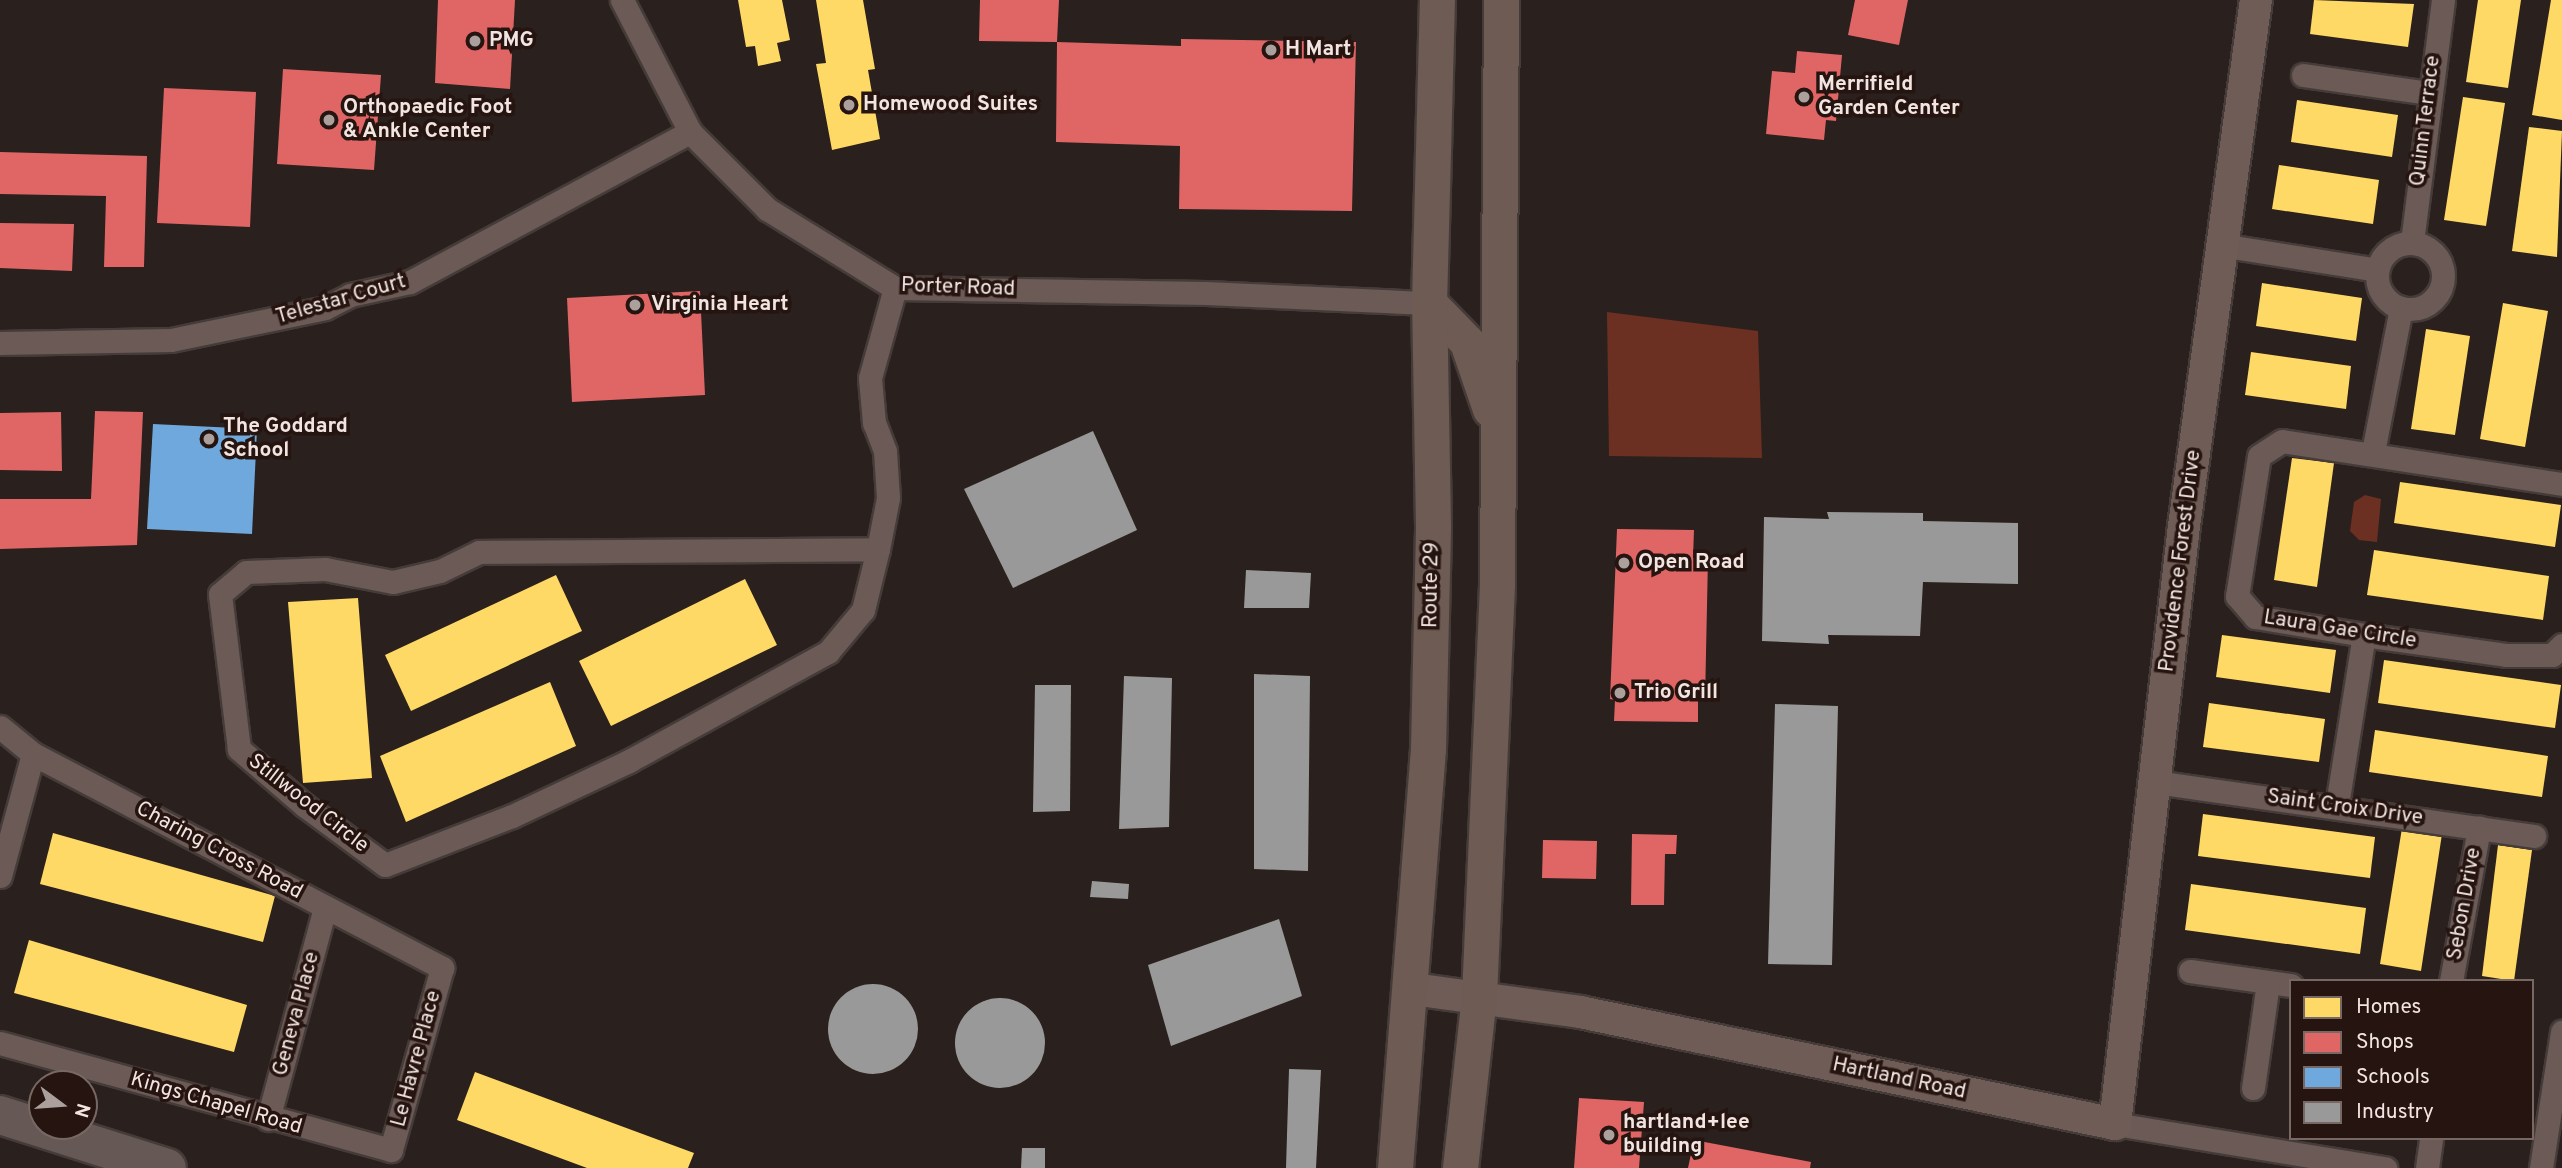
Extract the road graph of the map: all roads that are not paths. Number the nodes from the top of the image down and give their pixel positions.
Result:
1 (622, 0) edge
2 (1437, 0) edge
3 (1501, 0) edge
4 (2256, 0) edge
5 (2443, 0) edge
6 (2303, 75) dead end
7 (2429, 93) junction
8 (690, 132) junction
9 (2412, 242) junction
10 (2220, 245) junction
11 (2377, 270) junction
12 (895, 288) junction
13 (1429, 303) junction
14 (2401, 308) junction
15 (0, 344) edge
16 (1498, 432) junction
17 (2373, 452) junction
18 (2562, 484) edge
19 (878, 549) junction
20 (2364, 635) junction
21 (2562, 645) edge
22 (0, 727) edge
23 (33, 754) junction
24 (2155, 782) junction
25 (2337, 806) junction
26 (2479, 828) junction
27 (2534, 836) dead end
28 (0, 876) edge
29 (325, 908) junction
30 (442, 968) joint
31 (2190, 971) dead end
32 (2451, 979) edge
33 (2268, 982) junction
34 (2289, 985) edge
35 (1413, 989) junction
36 (1479, 998) junction
37 (2562, 1032) edge
38 (0, 1043) edge
39 (2253, 1088) dead end
40 (0, 1115) edge
41 (268, 1119) junction
42 (2115, 1124) junction
43 (2431, 1140) edge
44 (391, 1150) joint
45 (2548, 1165) edge
46 (167, 1168) edge
47 (1395, 1168) edge
48 (1460, 1168) edge
49 (2385, 1168) edge
50 (2427, 1168) edge

1 - 8 street, Porter Road
2 - 13 main road, Route 29
3 - 16 main road
4 - 10 street, Providence Forest Drive
5 - 7 street, Quinn Terrace
6 - 7 street
7 - 9 street, Quinn Terrace
8 - 12 street, Porter Road
8 - 15 street, Telestar Court
9 - 11 street
9 - 14 street
10 - 11 street
10 - 24 street, Providence Forest Drive
11 - 14 street
12 - 13 street, Porter Road
12 - 19 street, Stillwood Circle
13 - 16 main road
13 - 35 main road, Route 29
14 - 17 street
16 - 36 main road
17 - 18 street, Laura Gae Circle
17 - 20 street, Laura Gae Circle
19 - 19 street, Stillwood Circle
20 - 21 street, Laura Gae Circle
20 - 25 street
22 - 23 street, Charing Cross Road
23 - 28 street
23 - 29 street, Charing Cross Road
24 - 25 street, Saint Croix Drive
24 - 42 street, Providence Forest Drive
25 - 26 street, Saint Croix Drive
26 - 27 street, Saint Croix Drive
26 - 32 street, Sebon Drive
29 - 30 street, Charing Cross Road
29 - 41 street, Geneva Place
30 - 44 street, Le Havre Place
31 - 33 street
33 - 34 street
33 - 39 street
35 - 36 street, Hartland Road
35 - 47 main road, Route 29
36 - 42 street, Hartland Road
36 - 48 main road
37 - 45 street
38 - 41 street, Kings Chapel Road
40 - 46 highway
41 - 44 street, Kings Chapel Road
42 - 49 street, Hartland Road
43 - 50 street

